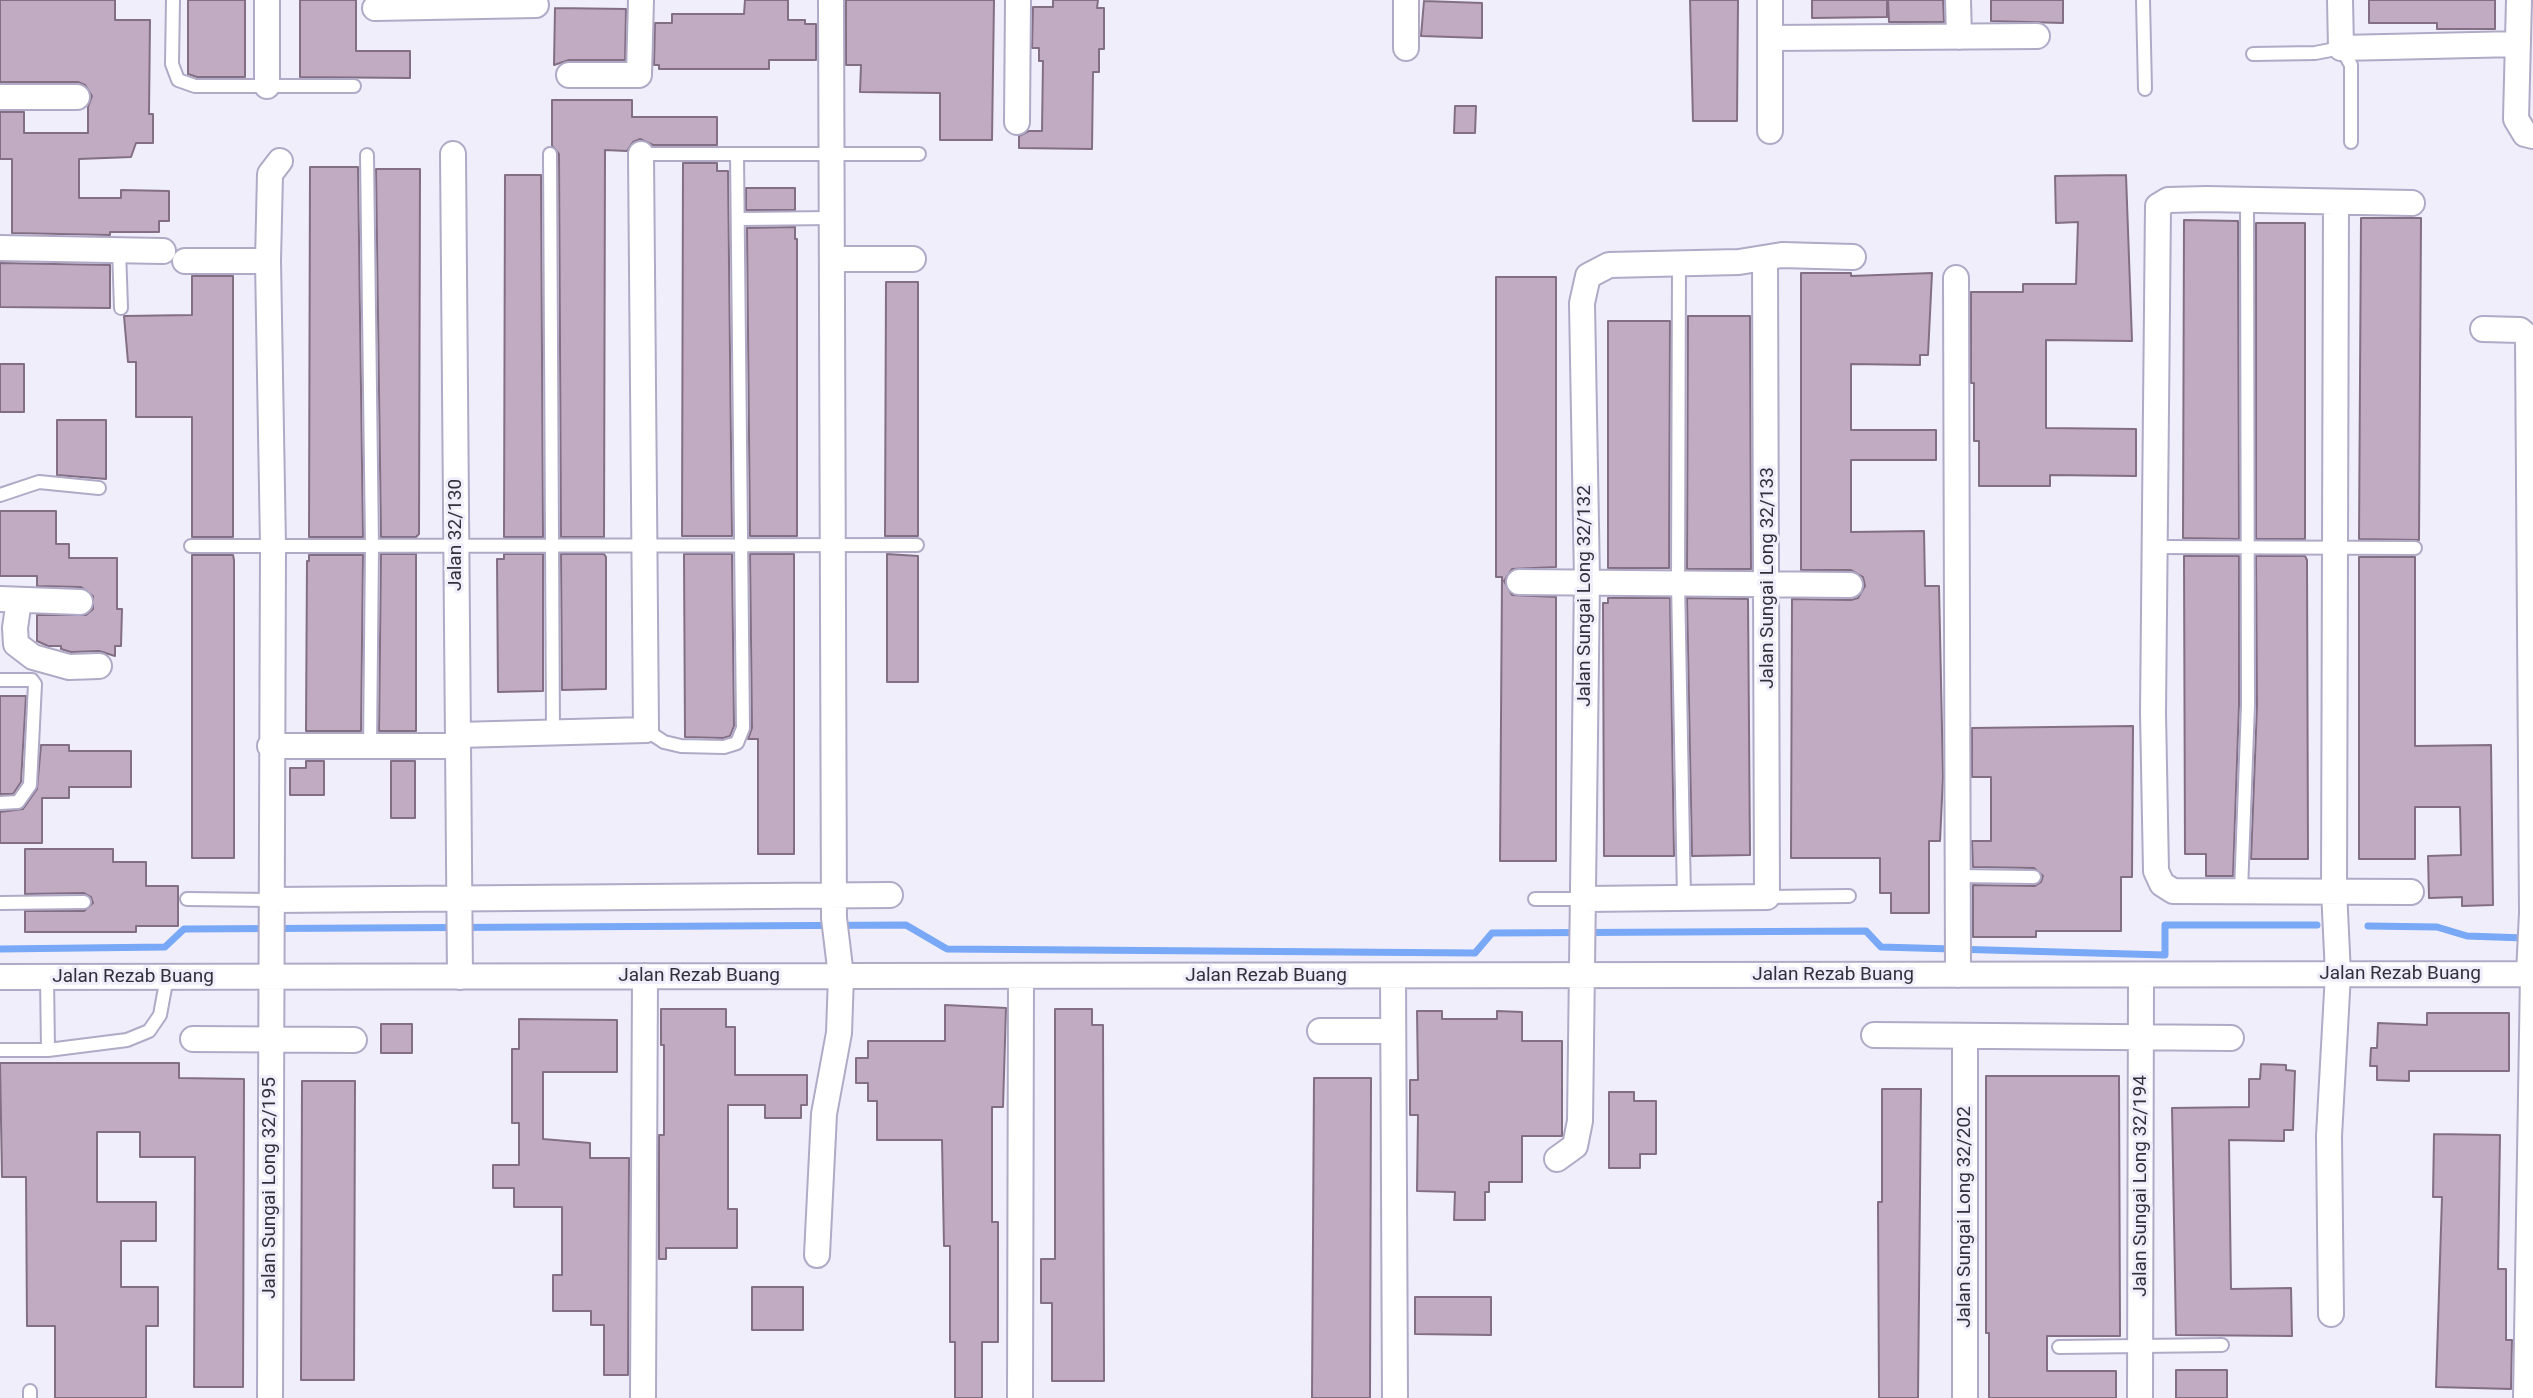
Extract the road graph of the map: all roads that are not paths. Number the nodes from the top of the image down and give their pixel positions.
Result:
1 (173, 0) edge
2 (267, 0) edge
3 (641, 0) edge
4 (831, 0) edge
5 (1018, 0) edge
6 (1406, 0) edge
7 (1770, 0) edge
8 (1958, 0) edge
9 (2143, 0) edge
10 (2340, 0) edge
11 (2519, 0) edge
12 (537, 2) edge
13 (452, 3) edge
14 (369, 4) edge
15 (2037, 36) dead end
16 (1959, 37) junction
17 (1770, 38) junction
18 (2518, 44) junction
19 (1406, 48) dead end
20 (2341, 48) junction
21 (2253, 54) dead end
22 (569, 75) dead end
23 (267, 86) junction
24 (354, 86) dead end
25 (2145, 89) dead end
26 (77, 96) dead end
27 (0, 97) edge
28 (1017, 122) dead end
29 (1770, 131) dead end
30 (2533, 136) edge
31 (2351, 142) dead end
32 (453, 154) dead end
33 (550, 154) dead end
34 (640, 154) joint
35 (737, 154) junction
36 (831, 154) junction
37 (919, 154) dead end
38 (368, 155) dead end
39 (280, 161) dead end
40 (2247, 200) junction
41 (2336, 202) junction
42 (2412, 203) dead end
43 (832, 218) junction
44 (738, 219) junction
45 (0, 248) edge
46 (119, 249) junction
47 (1853, 257) dead end
48 (832, 259) junction
49 (913, 259) dead end
50 (1765, 260) junction
51 (268, 261) junction
52 (1679, 262) junction
53 (1956, 278) dead end
54 (121, 308) dead end
55 (2483, 329) dead end
56 (99, 488) dead end
57 (0, 495) edge
58 (917, 545) dead end
59 (191, 546) dead end
60 (273, 546) junction
61 (372, 546) junction
62 (456, 546) junction
63 (550, 546) junction
64 (643, 546) junction
65 (741, 546) junction
66 (833, 546) junction
67 (2155, 547) junction
68 (2247, 548) junction
69 (2335, 548) junction
70 (2415, 548) dead end
71 (1587, 580) junction
72 (1518, 582) dead end
73 (1678, 582) junction
74 (1768, 583) junction
75 (1850, 585) dead end
76 (9, 600) edge
77 (80, 602) dead end
78 (99, 666) dead end
79 (0, 680) edge
80 (646, 730) junction
81 (553, 732) junction
82 (458, 741) junction
83 (270, 746) junction
84 (370, 746) junction
85 (0, 803) edge
86 (1958, 876) junction
87 (2034, 877) dead end
88 (2334, 890) junction
89 (2241, 891) junction
90 (2411, 892) dead end
91 (890, 895) dead end
92 (1849, 896) dead end
93 (1767, 897) junction
94 (1684, 898) junction
95 (187, 899) dead end
96 (1535, 899) dead end
97 (84, 902) dead end
98 (0, 903) edge
99 (834, 907) junction
100 (1584, 908) junction
101 (458, 918) junction
102 (272, 919) junction
103 (2531, 957) edge
104 (2337, 974) junction
105 (1958, 975) junction
106 (2141, 975) junction
107 (645, 976) junction
108 (841, 976) junction
109 (1021, 976) junction
110 (1393, 976) junction
111 (1580, 976) junction
112 (47, 977) junction
113 (167, 977) junction
114 (273, 977) junction
115 (460, 977) junction
116 (0, 978) edge
117 (1320, 1031) dead end
118 (1393, 1031) junction
119 (1874, 1035) dead end
120 (1965, 1036) junction
121 (2141, 1037) junction
122 (2231, 1038) dead end
123 (193, 1039) dead end
124 (271, 1040) junction
125 (354, 1040) dead end
126 (0, 1050) edge
127 (48, 1050) junction
128 (1557, 1160) dead end
129 (817, 1255) dead end
130 (2331, 1314) dead end
131 (2222, 1345) dead end
132 (2140, 1346) junction
133 (2059, 1347) dead end
134 (270, 1398) edge
135 (643, 1398) edge
136 (1020, 1398) edge
137 (1395, 1398) edge
138 (1965, 1398) edge
139 (2140, 1398) edge
140 (2526, 1398) edge

1 - 23 lane
2 - 23 street
3 - 22 street
4 - 36 street
5 - 28 street
6 - 19 street
7 - 17 street
8 - 16 street
9 - 25 lane
10 - 20 street
11 - 18 street
12 - 13 street
13 - 14 street
15 - 16 street
16 - 17 street
17 - 29 street
18 - 20 street
18 - 30 street
20 - 21 lane
20 - 31 lane
23 - 24 lane
26 - 27 street
32 - 62 street, Jalan 32/130
33 - 63 lane
34 - 35 lane
34 - 64 street
35 - 36 lane
35 - 44 lane
36 - 37 lane
36 - 43 street
38 - 61 lane
39 - 51 street, Jalan Sungai Long 32/195
40 - 41 street
40 - 67 street
40 - 68 lane
41 - 42 street
41 - 69 street
43 - 44 lane
43 - 48 street
44 - 65 lane
45 - 46 street
46 - 51 street
46 - 54 lane
47 - 50 street
48 - 49 street
48 - 66 street
50 - 52 street
50 - 74 street, Jalan Sungai Long 32/133
51 - 60 street, Jalan Sungai Long 32/195
52 - 71 street, Jalan Sungai Long 32/132
52 - 73 lane
53 - 86 street
55 - 103 street
56 - 57 lane
58 - 66 lane
59 - 60 lane
60 - 61 lane
60 - 83 street, Jalan Sungai Long 32/195
61 - 62 lane
61 - 84 lane
62 - 63 lane
62 - 82 street, Jalan 32/130
63 - 64 lane
63 - 81 lane
64 - 65 lane
64 - 80 street
65 - 66 lane
65 - 80 lane
66 - 99 street
67 - 68 lane
67 - 89 street
68 - 69 lane
68 - 89 lane
69 - 70 lane
69 - 88 street
71 - 72 street
71 - 73 street
71 - 100 street, Jalan Sungai Long 32/132
73 - 74 street
73 - 94 lane
74 - 75 street
74 - 93 street, Jalan Sungai Long 32/133
76 - 77 street
76 - 78 street
79 - 85 lane
80 - 81 street
81 - 82 street
82 - 84 street
82 - 101 street, Jalan 32/130
83 - 84 street
83 - 102 street, Jalan Sungai Long 32/195
86 - 87 lane
86 - 105 street
88 - 89 street
88 - 90 street
88 - 104 street
91 - 99 street
92 - 93 lane
93 - 94 street
94 - 100 street
95 - 102 lane
96 - 100 lane
97 - 98 lane
99 - 101 street
99 - 108 street
100 - 111 street, Jalan Sungai Long 32/132
101 - 102 street
101 - 115 street, Jalan 32/130
102 - 114 street, Jalan Sungai Long 32/195
103 - 104 street, Jalan Rezab Buang
103 - 140 street
104 - 106 street, Jalan Rezab Buang
104 - 130 street
105 - 106 street, Jalan Rezab Buang
105 - 111 street, Jalan Rezab Buang
106 - 121 street, Jalan Sungai Long 32/194
107 - 108 street, Jalan Rezab Buang
107 - 115 street, Jalan Rezab Buang
107 - 135 street
108 - 109 street, Jalan Rezab Buang
108 - 129 street
109 - 110 street, Jalan Rezab Buang
109 - 136 street
110 - 111 street, Jalan Rezab Buang
110 - 118 street
111 - 128 street, Jalan Sungai Long 32/132
112 - 113 street, Jalan Rezab Buang
112 - 116 street, Jalan Rezab Buang
112 - 127 lane
113 - 114 street, Jalan Rezab Buang
113 - 127 lane
114 - 115 street, Jalan Rezab Buang
114 - 124 street, Jalan Sungai Long 32/195
117 - 118 street
118 - 137 street
119 - 120 street
120 - 121 street
120 - 138 street, Jalan Sungai Long 32/202
121 - 122 street
121 - 132 street, Jalan Sungai Long 32/194
123 - 124 street
124 - 125 street
124 - 134 street, Jalan Sungai Long 32/195
126 - 127 lane
131 - 132 lane
132 - 133 lane
132 - 139 street, Jalan Sungai Long 32/194

